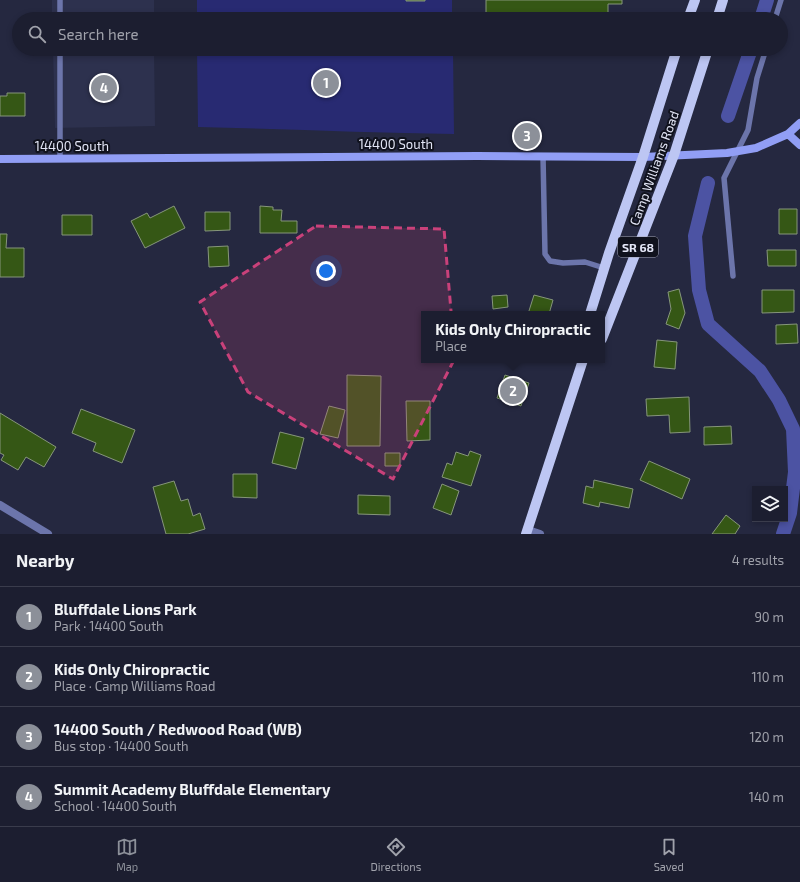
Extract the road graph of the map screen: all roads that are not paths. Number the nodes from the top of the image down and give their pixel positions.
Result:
1 (60, 0) edge
2 (695, 0) edge
3 (723, 0) edge
4 (781, 0) edge
5 (60, 12) edge
6 (691, 12) edge
7 (719, 12) edge
8 (777, 12) edge
9 (60, 56) edge
10 (675, 56) edge
11 (706, 56) edge
12 (764, 56) edge
13 (800, 123) edge
14 (788, 134) junction
15 (800, 145) edge
16 (737, 152) junction
17 (674, 155) junction
18 (543, 156) junction
19 (643, 157) junction
20 (60, 158) junction
21 (0, 159) edge
22 (604, 268) junction
23 (733, 276) dead end
24 (591, 311) edge
25 (605, 331) edge
26 (583, 363) edge
27 (0, 505) edge
28 (527, 532) edge
29 (48, 534) edge
30 (540, 534) edge

1 - 5 lane
2 - 6 main road
3 - 7 main road
4 - 8 lane
9 - 20 lane
10 - 19 main road, Camp Williams Road / SR 68
11 - 17 main road, Camp Williams Road / SR 68
12 - 16 lane
13 - 14 main road, 14400 South
14 - 15 main road
14 - 16 main road, 14400 South
16 - 17 main road, 14400 South
16 - 23 lane
17 - 19 main road, 14400 South
17 - 25 main road, Camp Williams Road / SR 68
18 - 19 main road, 14400 South
18 - 20 main road, 14400 South
18 - 22 lane
19 - 22 main road, Camp Williams Road / SR 68
20 - 21 main road, 14400 South
22 - 24 main road, Camp Williams Road / SR 68
26 - 28 main road
27 - 29 street
28 - 30 street

